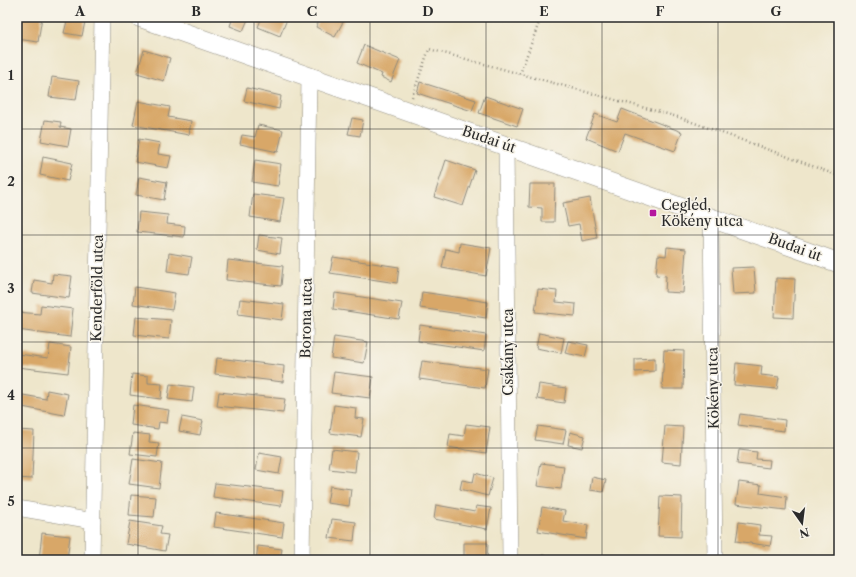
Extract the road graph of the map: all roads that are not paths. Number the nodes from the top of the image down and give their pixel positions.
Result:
1 (102, 17) edge
2 (138, 17) edge
3 (309, 76) junction
4 (506, 145) junction
5 (711, 217) junction
6 (839, 263) edge
7 (17, 508) edge
8 (93, 521) junction
9 (92, 560) edge
10 (302, 560) edge
11 (510, 560) edge
12 (715, 560) edge

1 - 8 street, Kenderföld utca
2 - 3 street, Budai út
3 - 4 street, Budai út
3 - 10 street, Borona utca
4 - 5 street, Budai út
4 - 11 street, Csákány utca
5 - 6 street, Budai út
5 - 12 street, Kökény utca
7 - 8 street
8 - 9 street, Kenderföld utca

